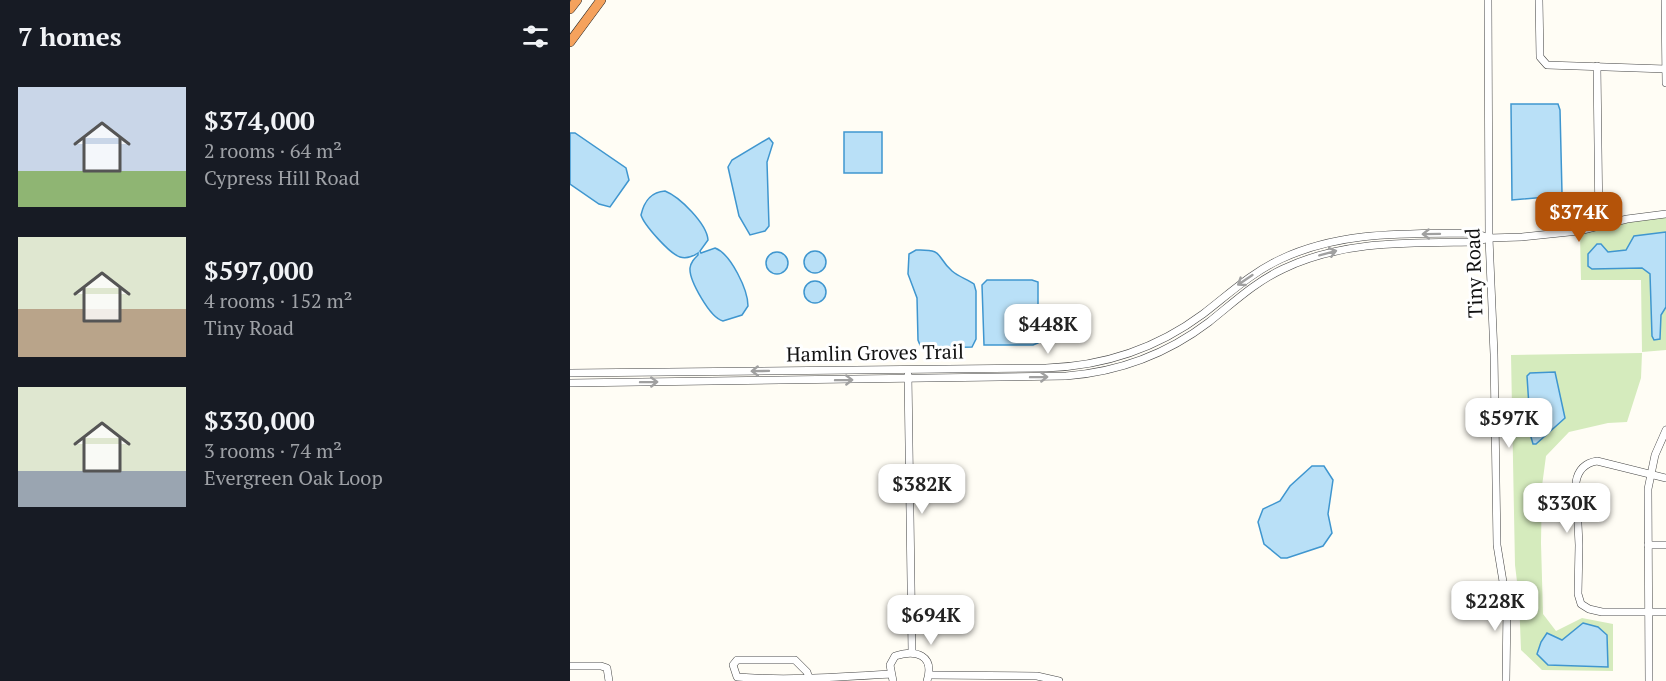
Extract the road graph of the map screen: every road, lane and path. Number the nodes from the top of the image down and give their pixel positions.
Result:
1 (576, 0) edge
2 (601, 0) edge
3 (1488, 0) edge
4 (1539, 0) edge
5 (1665, 0) edge
6 (570, 9) edge
7 (570, 42) edge
8 (1597, 66) junction
9 (1666, 69) edge
10 (1666, 83) edge
11 (1666, 214) edge
12 (1599, 226) junction
13 (1489, 238) junction
14 (1065, 367) junction
15 (908, 369) junction
16 (570, 373) edge
17 (612, 373) junction
18 (1066, 376) junction
19 (908, 379) junction
20 (612, 382) junction
21 (570, 383) edge
22 (1666, 430) edge
23 (1650, 475) junction
24 (1666, 478) edge
25 (1648, 545) junction
26 (1666, 545) edge
27 (1649, 612) junction
28 (1666, 612) edge
29 (912, 652) junction
30 (570, 666) edge
31 (892, 677) edge
32 (809, 678) junction
33 (928, 678) edge
34 (609, 681) edge
35 (1059, 681) edge
36 (1506, 681) edge
37 (1649, 681) edge

1 - 6 highway
2 - 7 highway
3 - 13 street, Tiny Road
4 - 8 street
5 - 9 street
8 - 9 street
8 - 12 street
9 - 10 street
11 - 12 street
12 - 13 street
13 -> 14 street, Hamlin Groves Trail
18 -> 13 street, Hamlin Groves Trail
13 - 36 street, Tiny Road
14 - 15 street, Hamlin Groves Trail
14 - 18 street
15 -> 17 street, Hamlin Groves Trail
15 - 19 street
16 - 17 street, Hamlin Groves Trail
17 - 20 street
19 -> 18 street, Hamlin Groves Trail
20 -> 19 street, Hamlin Groves Trail
19 - 29 street
20 - 21 street, Hamlin Groves Trail
22 - 23 street
23 - 24 street
23 - 25 street
23 - 27 street
25 - 26 street
25 - 27 street
27 - 28 street
27 - 37 street
29 - 31 street
29 - 33 street
30 - 34 street
31 - 32 street
32 - 32 street
33 - 35 street

